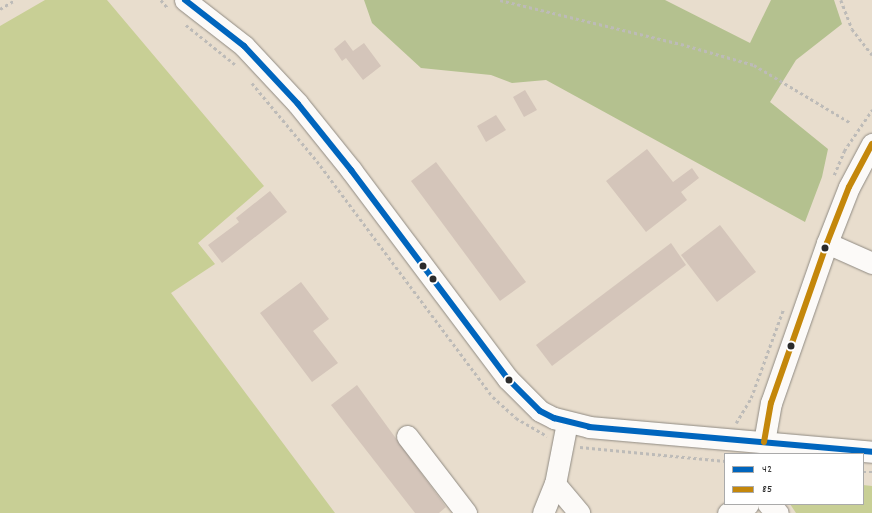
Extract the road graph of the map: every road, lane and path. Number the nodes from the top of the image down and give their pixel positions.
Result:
1 (15, 0) edge
2 (161, 0) edge
3 (500, 0) edge
4 (841, 0) edge
5 (179, 7) edge
6 (0, 9) edge
7 (184, 23) dead end
8 (872, 55) edge
9 (243, 71) dead end
10 (250, 81) dead end
11 (851, 123) dead end
12 (872, 144) edge
13 (827, 243) junction
14 (872, 263) edge
15 (567, 422) junction
16 (543, 435) dead end
17 (407, 436) dead end
18 (764, 442) junction
19 (870, 446) edge
20 (577, 447) dead end
21 (724, 461) edge
22 (555, 484) junction
23 (746, 505) edge
24 (769, 505) edge
25 (466, 513) edge
26 (543, 513) edge
27 (579, 513) edge
28 (728, 513) edge
29 (778, 513) edge

1 - 6 path
2 - 5 path
3 - 11 path
4 - 8 path
5 - 15 street
7 - 9 path
10 - 16 path
12 - 13 street
13 - 14 street
13 - 18 street
15 - 18 street
15 - 22 street
17 - 25 street
18 - 19 street
20 - 21 path
22 - 26 street
22 - 27 street
23 - 28 street
24 - 29 street

